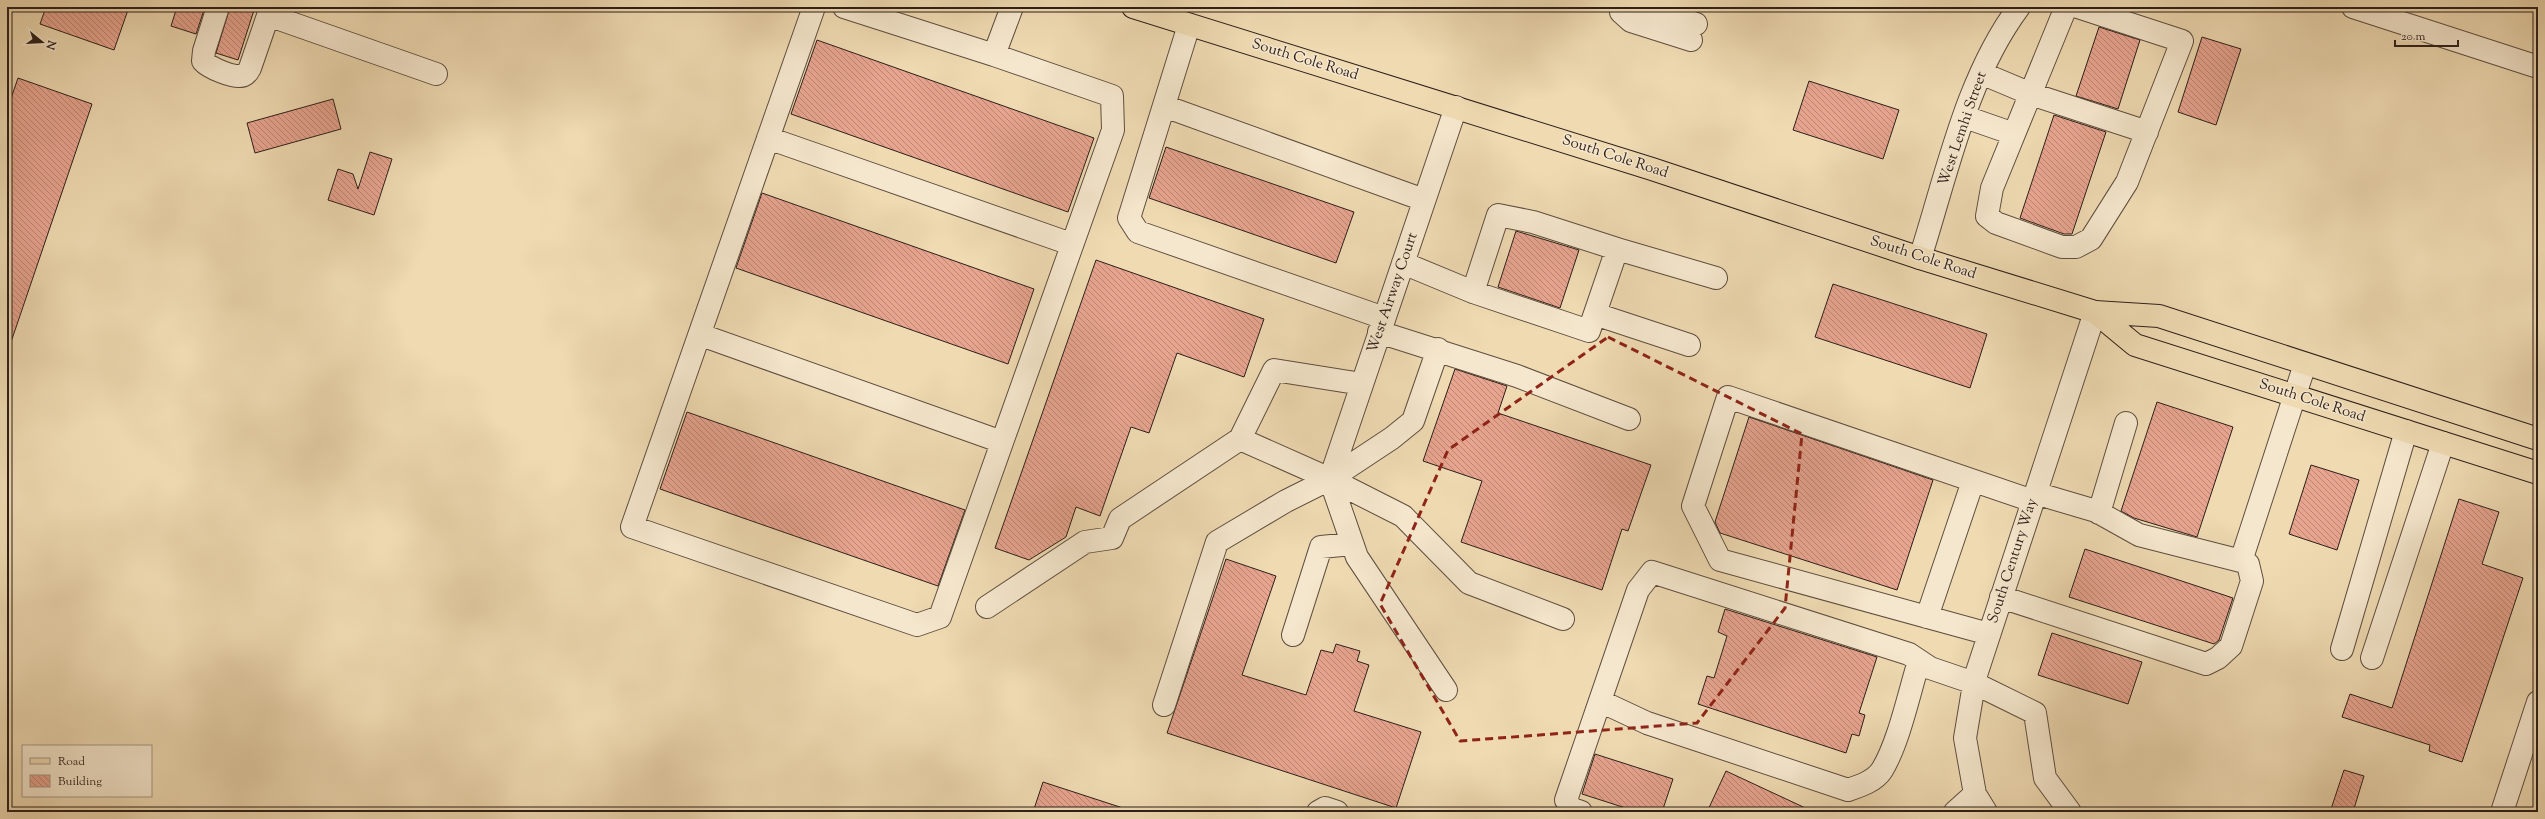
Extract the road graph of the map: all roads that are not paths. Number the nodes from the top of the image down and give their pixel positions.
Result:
1 (218, 7) edge
2 (814, 7) edge
3 (844, 7) edge
4 (1012, 7) edge
5 (1133, 7) edge
6 (1645, 7) edge
7 (2019, 7) edge
8 (2066, 7) edge
9 (2078, 7) edge
10 (2353, 7) edge
11 (269, 11) edge
12 (1621, 12) dead end
13 (1189, 24) junction
14 (994, 55) junction
15 (2538, 67) edge
16 (1981, 73) junction
17 (436, 74) dead end
18 (2031, 94) junction
19 (1164, 106) junction
20 (1456, 106) junction
21 (1965, 117) junction
22 (2147, 132) junction
23 (2014, 134) junction
24 (768, 138) junction
25 (1424, 200) junction
26 (1072, 244) junction
27 (1617, 249) junction
28 (1920, 258) junction
29 (1403, 263) junction
30 (1716, 278) dead end
31 (1473, 292) junction
32 (2095, 312) junction
33 (1595, 314) junction
34 (1382, 325) junction
35 (701, 335) junction
36 (1689, 345) dead end
37 (1438, 350) junction
38 (2305, 364) junction
39 (1362, 384) junction
40 (2295, 396) junction
41 (1629, 419) dead end
42 (2126, 423) dead end
43 (2406, 431) junction
44 (2538, 439) edge
45 (1240, 440) junction
46 (1002, 442) junction
47 (2443, 443) junction
48 (2538, 461) edge
49 (2512, 465) junction
50 (2538, 473) edge
51 (1330, 479) junction
52 (1973, 481) junction
53 (2034, 497) junction
54 (2099, 513) junction
55 (1352, 544) junction
56 (2241, 561) junction
57 (2001, 597) junction
58 (987, 607) dead end
59 (1927, 617) junction
60 (1563, 619) dead end
61 (1989, 634) junction
62 (1293, 635) dead end
63 (2342, 649) dead end
64 (2372, 658) dead end
65 (1919, 661) junction
66 (1974, 683) junction
67 (1446, 690) dead end
68 (1600, 701) junction
69 (2538, 702) edge
70 (1164, 705) dead end
71 (1975, 794) junction
72 (1318, 812) edge
73 (1337, 812) edge
74 (1581, 812) edge
75 (1955, 812) edge
76 (1986, 812) edge
77 (2070, 812) edge
78 (2502, 812) edge

1 - 11 street
2 - 24 street
3 - 14 street
4 - 14 street
5 - 13 main road, South Cole Road
6 - 12 street
7 - 16 street, West Lemhi Street
8 - 18 street
9 - 22 street
10 - 15 street
11 - 17 street
13 - 19 street
13 - 20 main road, South Cole Road
14 - 26 street
16 - 18 street
16 - 21 street, West Lemhi Street
18 - 22 street
18 - 23 street
19 - 25 street
19 - 34 street
20 - 25 street, West Airway Court
20 - 28 main road, South Cole Road
21 - 23 street
21 - 28 street, West Lemhi Street
22 - 23 street
24 - 26 street
24 - 35 street
25 - 29 street, West Airway Court
26 - 46 street
27 - 30 street
27 - 31 street
27 - 33 street
28 - 32 main road, South Cole Road
29 - 31 street
29 - 34 street, West Airway Court
31 - 33 street
32 - 38 main road, South Cole Road
32 - 40 main road, South Cole Road
32 - 53 street, South Century Way
33 - 36 street
34 - 37 street
34 - 39 street, West Airway Court
35 - 46 street
35 - 46 street
37 - 41 street
37 - 51 street
38 - 40 street
38 - 44 main road, South Cole Road
39 - 45 street
39 - 51 street, West Airway Court
40 - 43 main road, South Cole Road
40 - 56 street
42 - 54 street
43 - 47 main road, South Cole Road
43 - 63 street
45 - 51 street
45 - 58 street
47 - 49 main road, South Cole Road
47 - 64 street
48 - 49 main road
49 - 50 main road, South Cole Road
51 - 55 street
51 - 60 street
51 - 70 street
52 - 53 street
52 - 59 street
52 - 59 street
53 - 54 street
53 - 57 street, South Century Way
54 - 56 street
55 - 62 street
55 - 67 street
56 - 57 street
57 - 61 street, South Century Way
59 - 61 street
61 - 66 street, South Century Way
65 - 66 street
65 - 68 street
65 - 68 street
66 - 71 street, South Century Way
66 - 77 street
68 - 74 street
69 - 78 street
71 - 75 street
71 - 76 street, South Century Way
72 - 73 street

